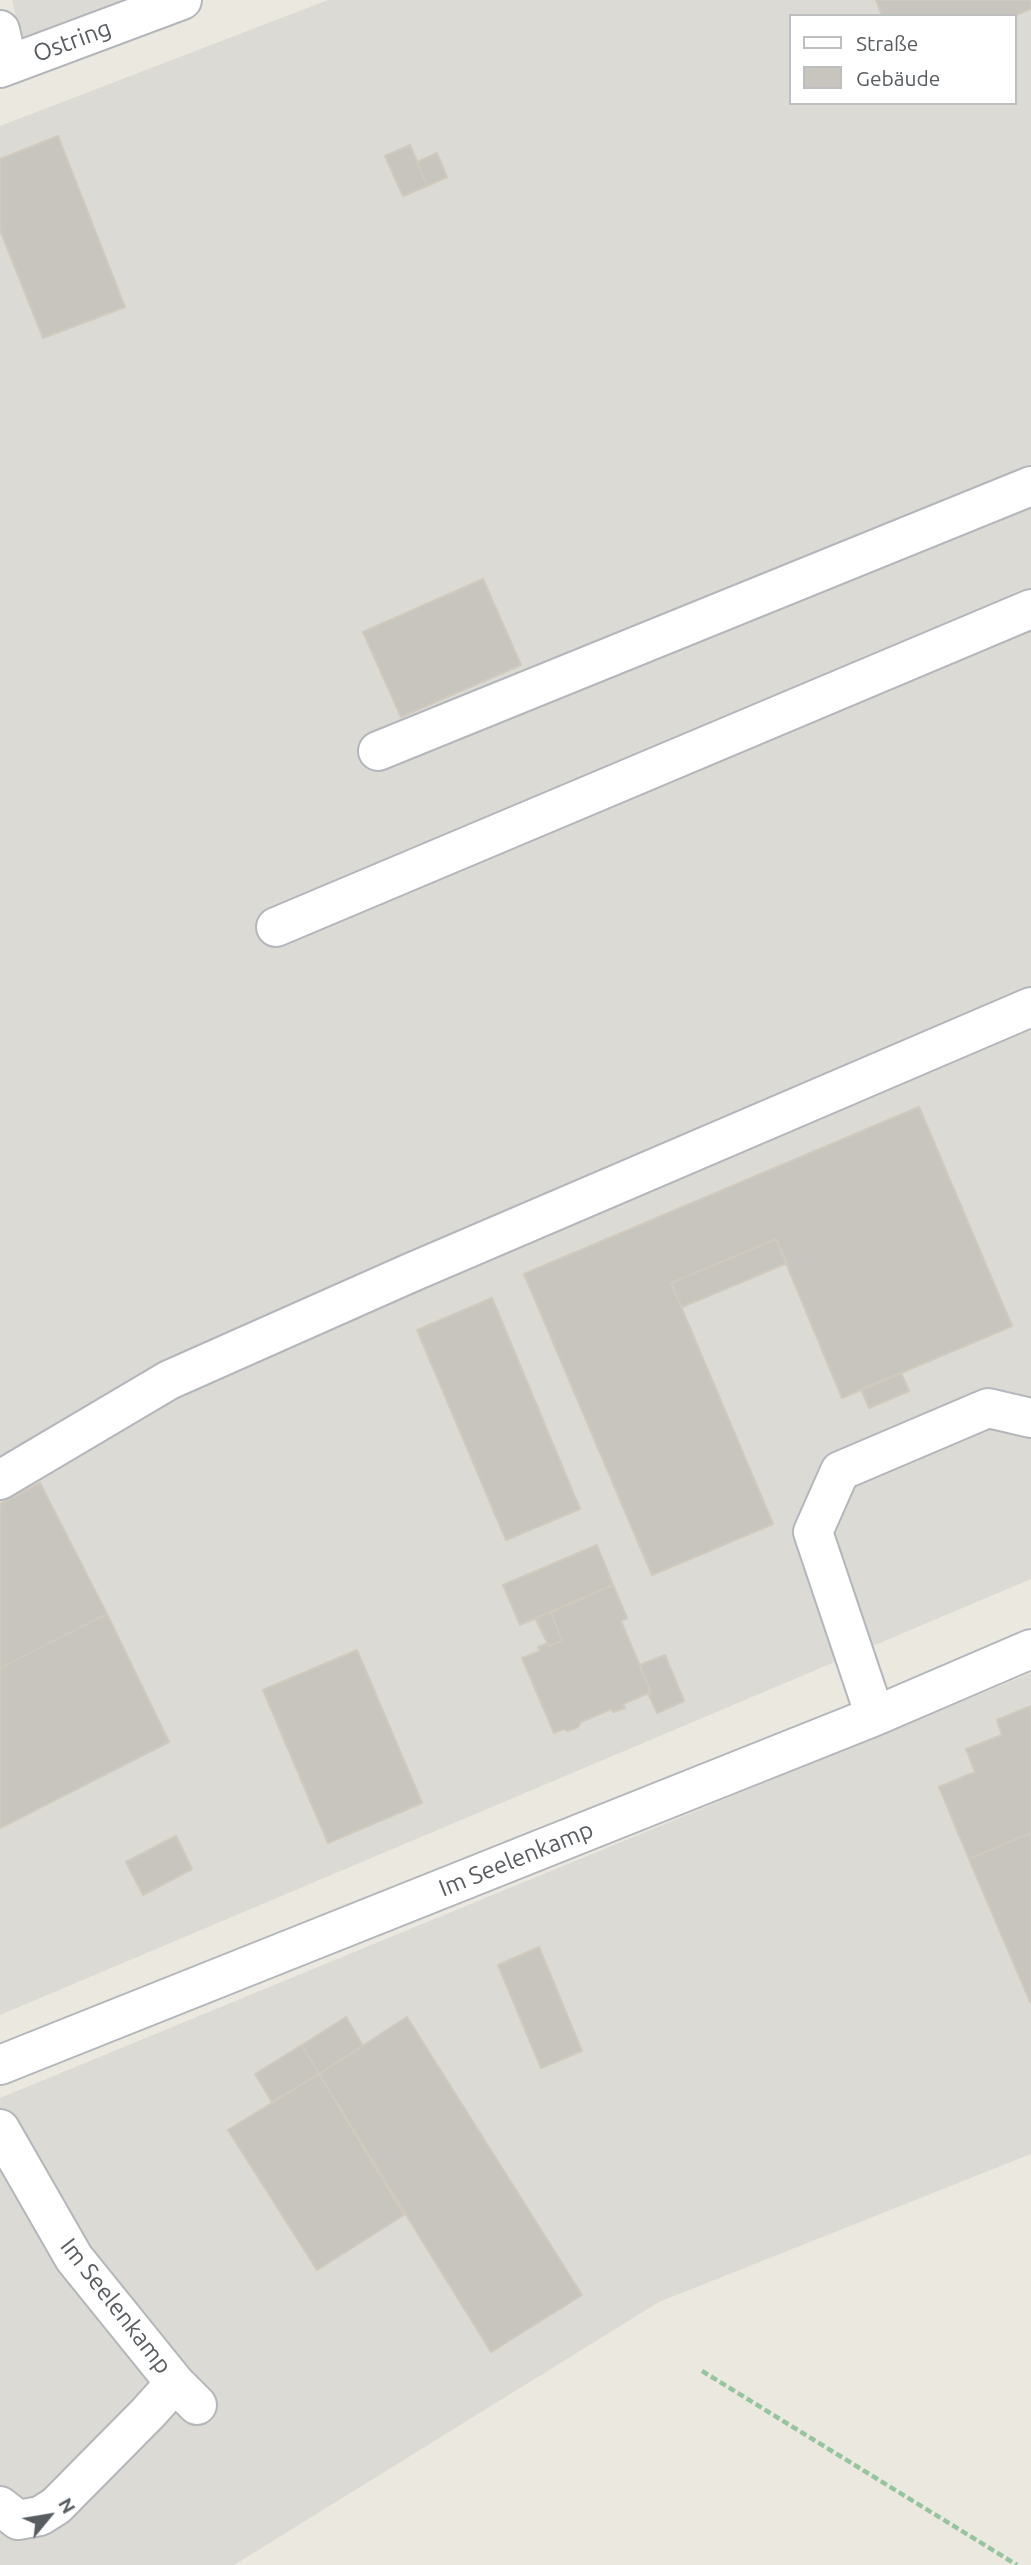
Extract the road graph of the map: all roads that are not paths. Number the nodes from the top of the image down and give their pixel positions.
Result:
1 (182, 0) edge
2 (3, 54) edge
3 (1031, 486) edge
4 (1031, 609) edge
5 (378, 751) dead end
6 (276, 928) dead end
7 (1031, 1007) edge
8 (1031, 1418) edge
9 (0, 1480) edge
10 (1031, 1649) edge
11 (875, 1716) junction
12 (0, 2065) edge
13 (0, 2129) edge
14 (0, 2506) edge

1 - 2 street, Ostring
3 - 5 street
4 - 6 street
7 - 9 street
8 - 11 street
10 - 11 street, Im Seelenkamp
11 - 12 street, Im Seelenkamp
13 - 14 street, Im Seelenkamp

